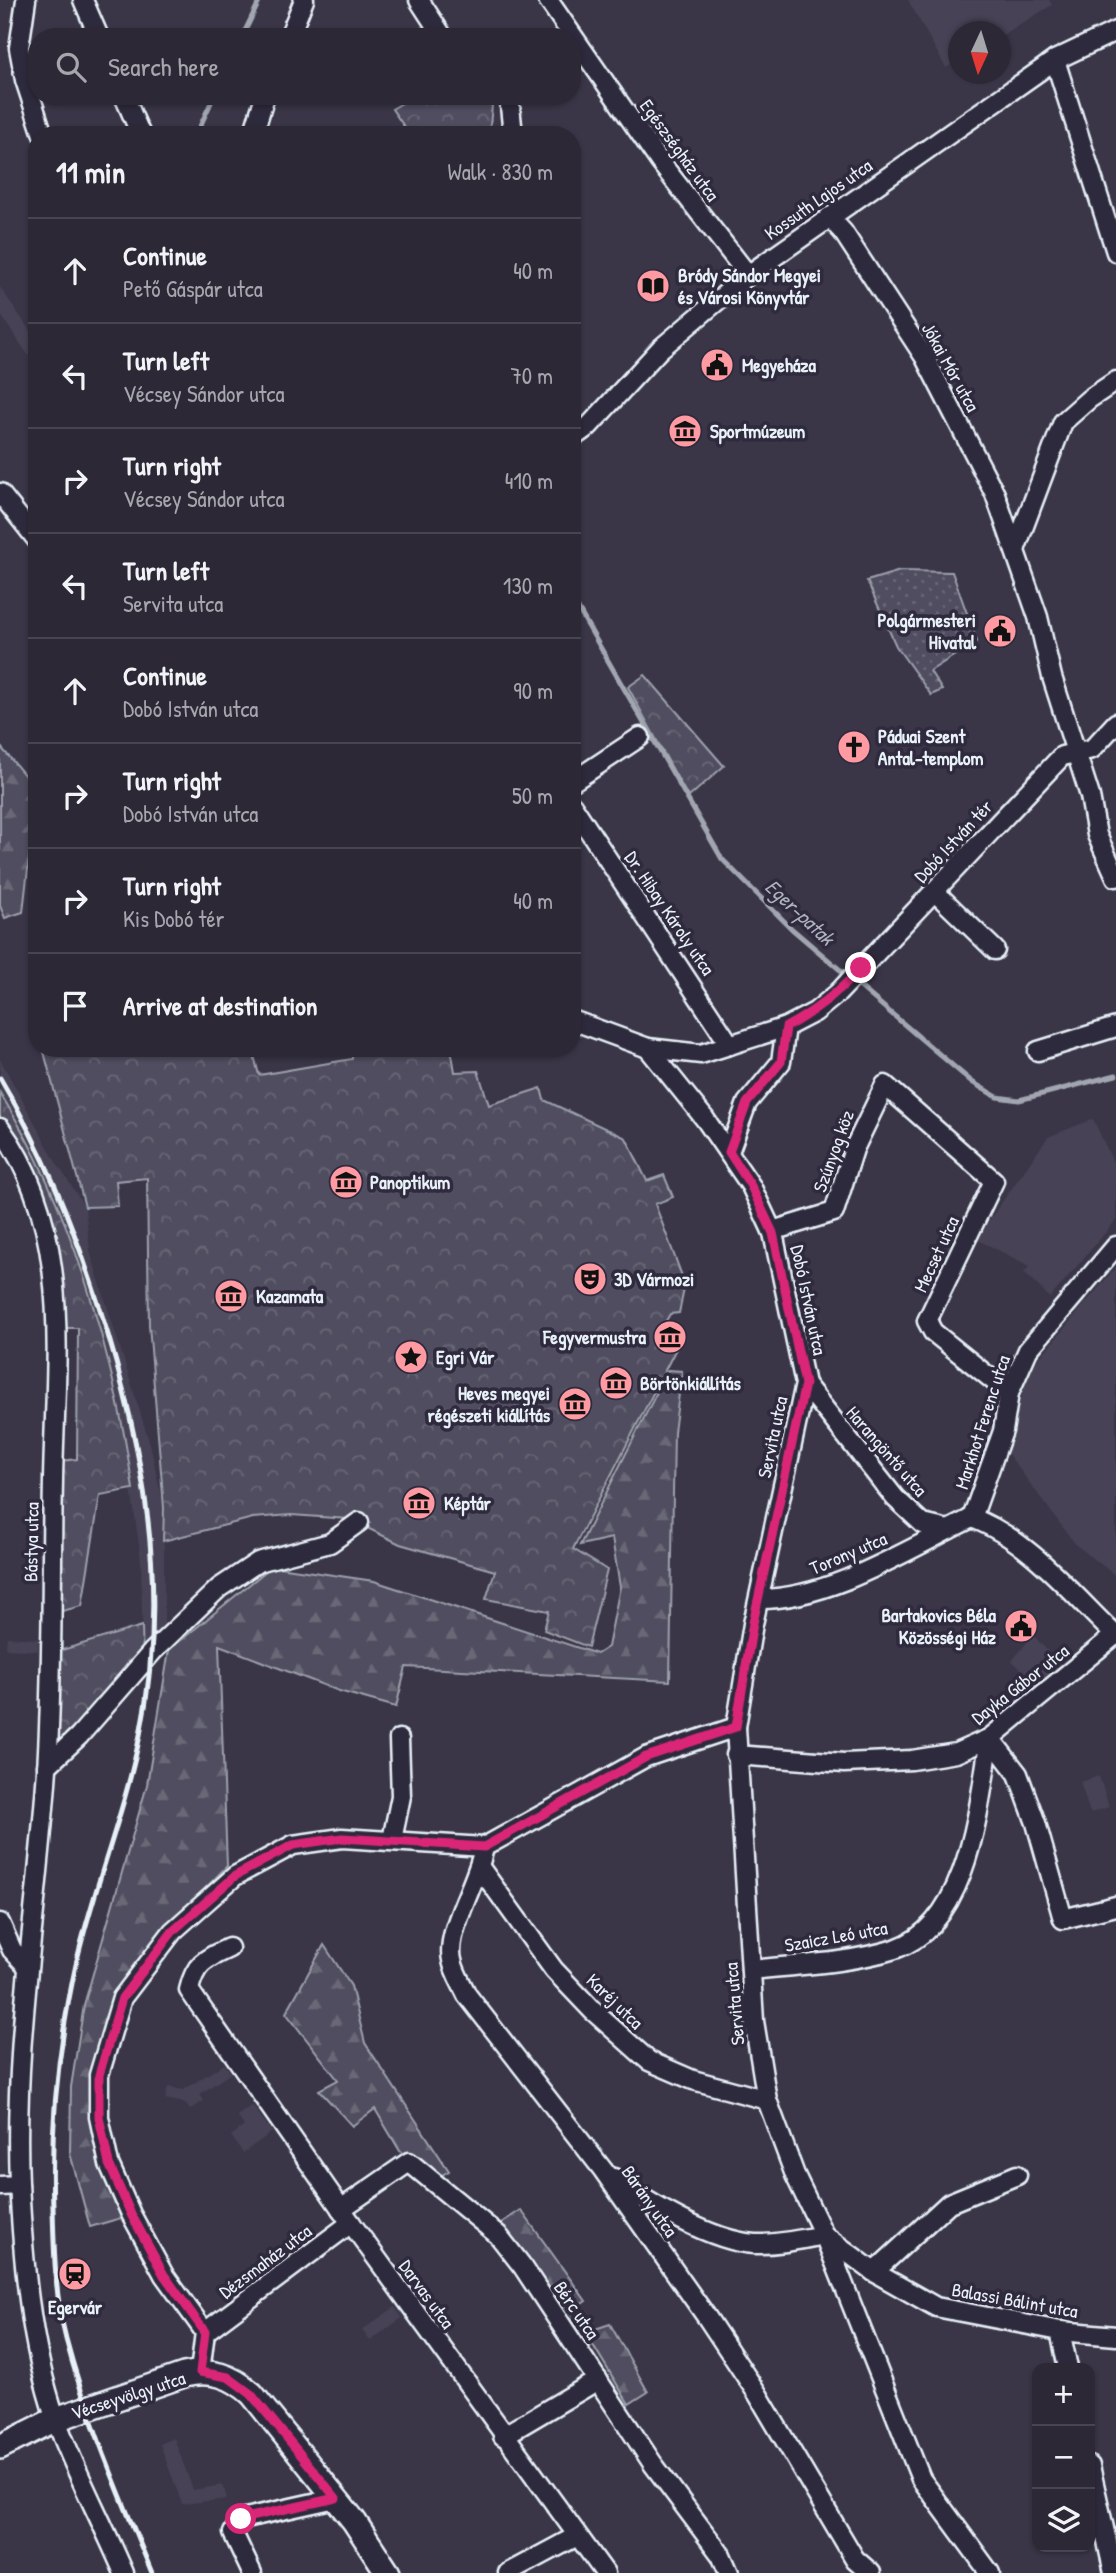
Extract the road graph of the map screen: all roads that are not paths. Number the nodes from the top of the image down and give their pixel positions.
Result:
1 (26, 0) edge
2 (83, 0) edge
3 (304, 0) edge
4 (419, 0) edge
5 (548, 0) edge
6 (95, 28) edge
7 (293, 28) edge
8 (437, 28) edge
9 (564, 28) edge
10 (1116, 31) edge
11 (581, 57) edge
12 (1055, 60) junction
13 (28, 89) edge
14 (33, 105) edge
15 (128, 105) edge
16 (262, 105) edge
17 (510, 105) edge
18 (40, 126) edge
19 (137, 126) edge
20 (256, 126) edge
21 (512, 126) edge
22 (829, 217) junction
23 (1116, 252) edge
24 (748, 275) junction
25 (1116, 381) edge
26 (581, 432) edge
27 (0, 493) edge
28 (28, 529) edge
29 (1015, 550) junction
30 (1116, 723) edge
31 (640, 737) dead end
32 (1074, 753) junction
33 (581, 776) edge
34 (581, 819) edge
35 (1109, 841) edge
36 (1116, 877) edge
37 (935, 892) junction
38 (995, 950) dead end
39 (581, 1023) edge
40 (786, 1027) junction
41 (1116, 1027) edge
42 (730, 1045) junction
43 (648, 1048) junction
44 (1038, 1051) dead end
45 (0, 1128) edge
46 (729, 1152) junction
47 (995, 1181) joint
48 (772, 1231) junction
49 (1116, 1246) edge
50 (805, 1384) junction
51 (1009, 1393) junction
52 (972, 1518) junction
53 (359, 1522) dead end
54 (948, 1530) junction
55 (760, 1598) junction
56 (1115, 1636) edge
57 (736, 1727) junction
58 (990, 1738) junction
59 (398, 1739) dead end
60 (736, 1755) junction
61 (47, 1766) junction
62 (392, 1840) junction
63 (484, 1847) junction
64 (481, 1869) junction
65 (1116, 1906) edge
66 (0, 1923) edge
67 (229, 1948) dead end
68 (27, 1966) junction
69 (751, 1970) junction
70 (767, 2100) junction
71 (603, 2170) junction
72 (1017, 2175) dead end
73 (19, 2185) junction
74 (0, 2186) edge
75 (346, 2216) junction
76 (824, 2235) junction
77 (874, 2272) junction
78 (205, 2332) junction
79 (1060, 2332) junction
80 (1116, 2336) edge
81 (1067, 2363) edge
82 (200, 2372) junction
83 (598, 2380) junction
84 (56, 2419) junction
85 (503, 2435) junction
86 (0, 2447) edge
87 (1095, 2488) edge
88 (336, 2498) junction
89 (577, 2536) junction
90 (124, 2573) edge
91 (252, 2573) edge
92 (388, 2573) edge
93 (508, 2573) edge
94 (605, 2573) edge
95 (729, 2573) edge
96 (871, 2573) edge
97 (990, 2573) edge
98 (1114, 2573) edge

1 - 13 street
2 - 6 street
3 - 7 street
4 - 8 street
5 - 9 street, Egészségház utca
10 - 12 street, Kossuth Lajos utca
11 - 24 street, Egészségház utca
12 - 22 street, Kossuth Lajos utca
12 - 23 street
14 - 18 street
15 - 19 street
16 - 20 street
17 - 21 street
22 - 24 street, Kossuth Lajos utca
22 - 29 street, Jókai Mór utca
24 - 26 street, Kossuth Lajos utca
25 - 29 street
27 - 28 street
29 - 32 street, Jókai Mór utca
30 - 32 street, Dobó István tér
31 - 33 street
32 - 35 street
32 - 37 street, Dobó István tér
34 - 42 street, Dr. Hibay Károly utca
35 - 36 street
37 - 38 street
37 - 40 street, Dobó István tér
39 - 43 street
40 - 42 street, Dobó István tér
40 - 46 street
41 - 44 street
42 - 43 street
43 - 46 street, Dobó István utca
45 - 61 street, Bástya utca
46 - 48 street, Dobó István utca
47 - 48 street, Szúnyog köz
47 - 51 street, Mecset utca
48 - 50 street, Dobó István utca
49 - 51 street, Markhot Ferenc utca
50 - 54 street, Harangöntő utca
50 - 55 street, Servita utca
51 - 52 street, Markhot Ferenc utca
52 - 54 street, Torony utca
52 - 56 street
53 - 61 street
54 - 55 street, Torony utca
55 - 57 street, Servita utca
56 - 58 street, Dayka Gábor utca
57 - 60 street, Servita utca
57 - 63 street
58 - 60 street, Dayka Gábor utca
58 - 65 street
58 - 69 street, Szaicz Leó utca
59 - 62 street
60 - 69 street, Servita utca
61 - 68 street, Bástya utca
62 - 63 street
62 - 78 street
63 - 64 street, Bárány utca
64 - 70 street, Karéj utca
64 - 71 street, Bárány utca
66 - 68 street
67 - 75 street, Darvas utca
68 - 73 street, Bástya utca
69 - 70 street, Servita utca
70 - 76 street, Servita utca
71 - 76 street
71 - 96 street, Bárány utca
72 - 77 street
73 - 74 street
73 - 84 street, Bástya utca
75 - 78 street, Dézsmaház utca
75 - 83 street, Bérc utca
75 - 85 street, Darvas utca
76 - 77 street, Balassi Bálint utca
76 - 97 street, Servita utca
77 - 79 street, Balassi Bálint utca
78 - 82 street
79 - 80 street, Balassi Bálint utca
79 - 81 street
82 - 84 main road, Vécseyvölgy utca
82 - 88 main road
83 - 85 street
83 - 95 street, Bérc utca
84 - 86 main road, Vécseyvölgy utca
84 - 90 street, Vécseyvölgy utca
85 - 89 street, Darvas utca
87 - 98 street
88 - 91 street
88 - 92 main road
89 - 93 street
89 - 94 street, Darvas utca

